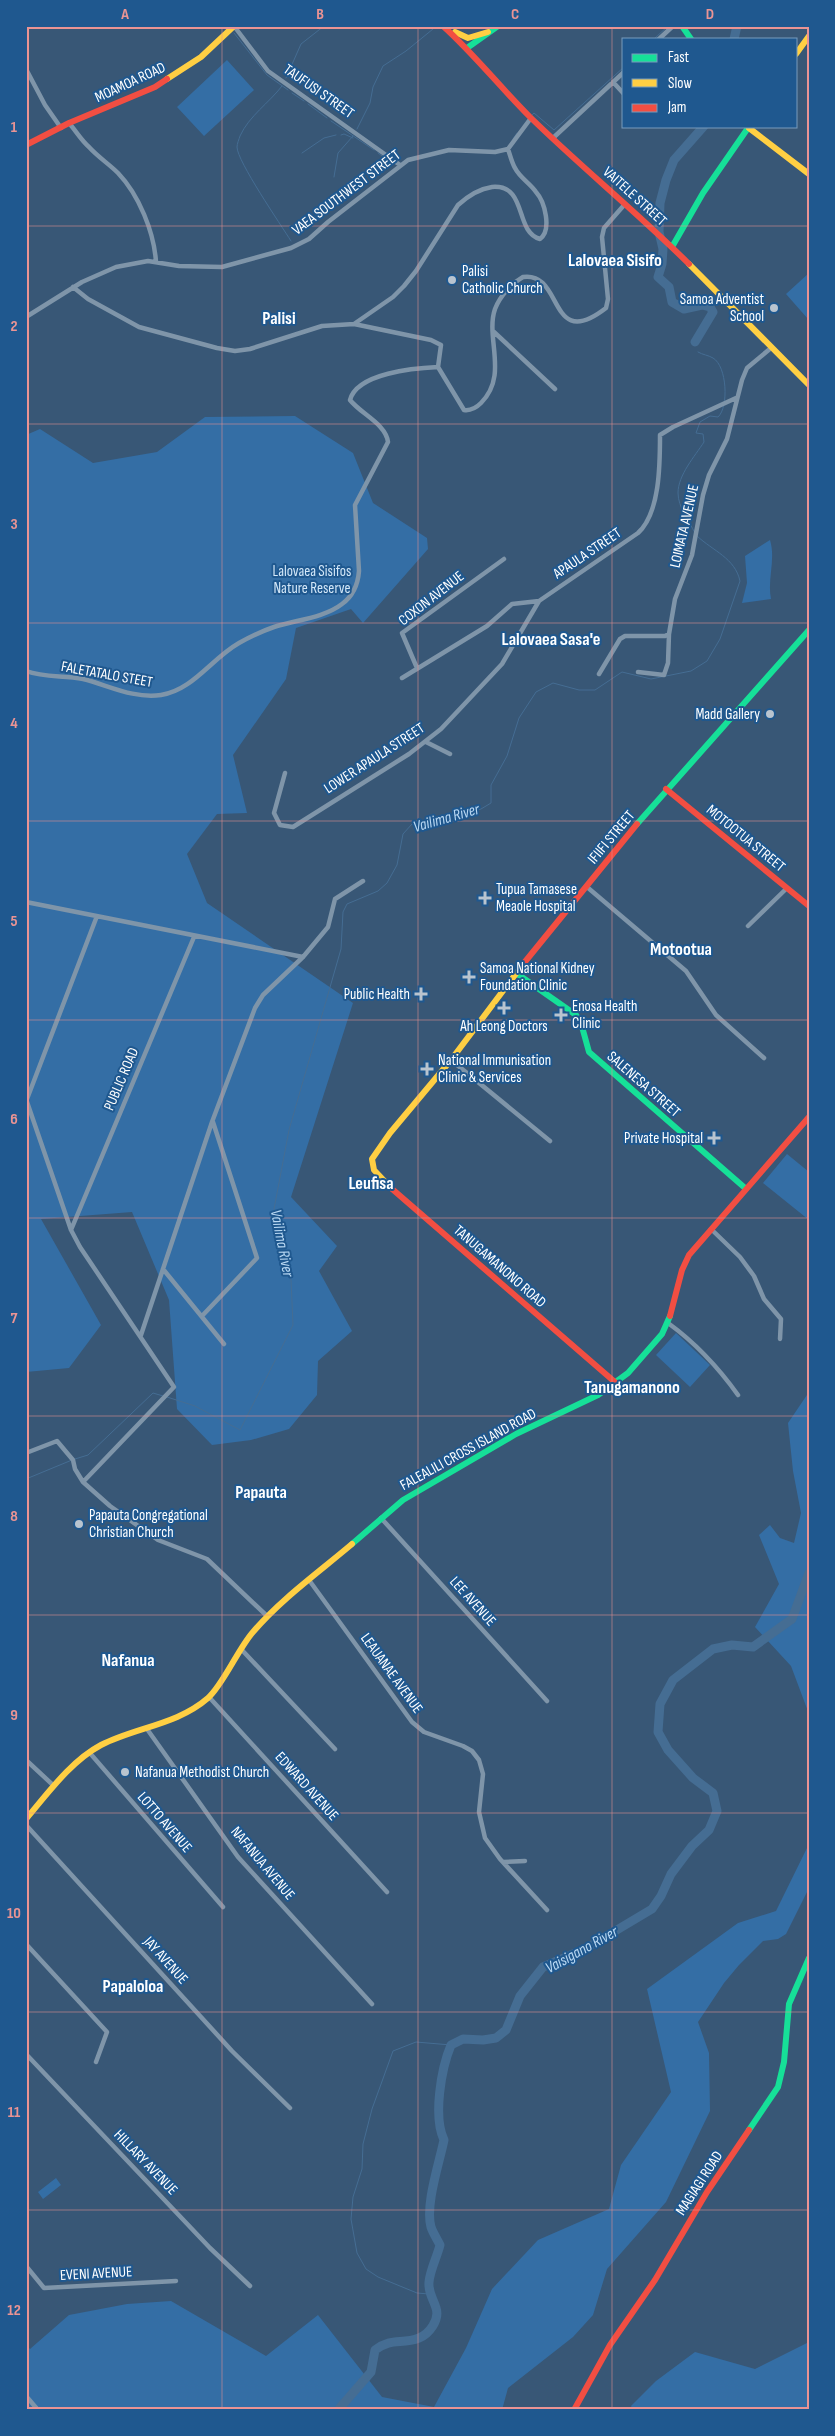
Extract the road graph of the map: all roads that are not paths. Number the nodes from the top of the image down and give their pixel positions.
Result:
1 (234, 26) edge
2 (445, 26) edge
3 (498, 26) edge
4 (673, 26) edge
5 (682, 26) edge
6 (488, 32) junction
7 (809, 36) edge
8 (660, 38) edge
9 (690, 38) edge
10 (467, 48) junction
11 (798, 51) edge
12 (482, 64) junction
13 (26, 69) edge
14 (622, 74) edge
15 (613, 82) junction
16 (622, 92) edge
17 (531, 118) junction
18 (69, 123) junction
19 (61, 128) junction
20 (748, 128) edge
21 (750, 128) edge
22 (553, 138) junction
23 (763, 138) junction
24 (737, 141) junction
25 (26, 145) edge
26 (508, 149) junction
27 (400, 165) junction
28 (809, 174) edge
29 (625, 204) junction
30 (671, 246) junction
31 (156, 262) junction
32 (73, 287) junction
33 (26, 316) edge
34 (354, 324) junction
35 (494, 332) junction
36 (771, 348) junction
37 (438, 367) junction
38 (809, 386) edge
39 (555, 389) dead end
40 (736, 398) junction
41 (504, 559) dead end
42 (540, 601) junction
43 (809, 630) edge
44 (669, 634) junction
45 (416, 668) junction
46 (26, 671) edge
47 (638, 672) dead end
48 (598, 674) dead end
49 (402, 678) dead end
50 (426, 742) junction
51 (450, 754) dead end
52 (285, 773) dead end
53 (666, 789) junction
54 (363, 881) dead end
55 (587, 887) junction
56 (787, 888) junction
57 (26, 902) edge
58 (809, 906) edge
59 (97, 916) junction
60 (748, 926) dead end
61 (194, 937) junction
62 (303, 957) junction
63 (516, 972) junction
64 (764, 1058) dead end
65 (451, 1060) junction
66 (26, 1099) edge
67 (809, 1117) edge
68 (212, 1122) junction
69 (550, 1141) dead end
70 (372, 1164) joint
71 (745, 1188) junction
72 (711, 1229) junction
73 (71, 1230) junction
74 (163, 1269) junction
75 (202, 1316) junction
76 (668, 1323) junction
77 (141, 1335) junction
78 (780, 1339) dead end
79 (224, 1344) dead end
80 (616, 1383) junction
81 (738, 1395) dead end
82 (26, 1453) edge
83 (83, 1482) junction
84 (381, 1518) junction
85 (309, 1580) junction
86 (267, 1616) junction
87 (241, 1649) junction
88 (209, 1697) junction
89 (546, 1701) dead end
90 (147, 1729) junction
91 (335, 1750) dead end
92 (89, 1752) junction
93 (26, 1760) edge
94 (54, 1786) junction
95 (26, 1819) edge
96 (26, 1825) edge
97 (525, 1861) dead end
98 (503, 1862) junction
99 (387, 1892) dead end
100 (223, 1907) dead end
101 (547, 1910) dead end
102 (26, 1944) edge
103 (809, 1958) edge
104 (372, 2004) dead end
105 (26, 2054) edge
106 (96, 2062) dead end
107 (290, 2108) dead end
108 (26, 2266) edge
109 (176, 2281) dead end
110 (250, 2286) dead end
111 (26, 2396) edge
112 (38, 2410) edge
113 (574, 2410) edge

1 - 18 main road, MOAMOA ROAD
1 - 27 street, TAUFUSI STREET
2 - 6 main road
2 - 10 main road, VAITELE STREET
3 - 6 main road
4 - 8 street
5 - 9 main road
6 - 10 main road
6 - 12 main road
7 - 11 main road
10 - 12 main road, VAITELE STREET
12 - 17 main road, VAITELE STREET
13 - 19 street
14 - 15 street
15 - 16 street
15 - 22 street
17 - 22 main road, VAITELE STREET
17 - 26 street
18 - 19 main road, MOAMOA ROAD
18 - 31 street
19 - 25 main road, MOAMOA ROAD
20 - 24 main road
21 - 23 main road
22 - 29 main road, VAITELE STREET
23 - 24 main road
23 - 28 main road
24 - 30 main road
26 - 27 street, VAEA SOUTHWEST STREET
26 - 34 street
27 - 31 street, VAEA SOUTHWEST STREET
29 - 30 main road, VAITELE STREET
29 - 35 street
30 - 36 main road, VAITELE STREET
31 - 32 street, VAEA SOUTHWEST STREET
32 - 33 street, VAEA SOUTHWEST STREET
32 - 34 street
34 - 37 street
35 - 37 street
35 - 39 street
36 - 38 main road, VAITELE STREET
36 - 40 street, LOIMATA AVENUE
37 - 46 street, FALETATALO STEET
40 - 42 street, APAULA STREET
40 - 44 street, LOIMATA AVENUE
41 - 45 street, COXON AVENUE
42 - 45 street, APAULA STREET
42 - 50 street, LOWER APAULA STREET
43 - 53 main road, IFIIFI STREET
44 - 47 street
44 - 48 street
45 - 49 street, APAULA STREET
50 - 51 street
50 - 52 street, LOWER APAULA STREET
53 - 55 main road, IFIIFI STREET
53 - 56 main road, MOTOOTUA STREET
54 - 62 street
55 - 63 main road, IFIIFI STREET
55 - 64 street
56 - 58 main road, MOTOOTUA STREET
56 - 60 street
57 - 59 street
59 - 61 street
59 - 66 street
61 - 62 street
61 - 73 street, PUBLIC ROAD
62 - 68 street
63 - 65 main road, IFIIFI STREET
63 - 71 main road, SALENESA STREET
65 - 69 street
65 - 70 main road, IFIIFI STREET
66 - 73 street
67 - 71 main road, FALEALILI CROSS ISLAND ROAD
68 - 74 street
68 - 75 street
70 - 80 main road, TANUGAMANONO ROAD
71 - 72 main road, FALEALILI CROSS ISLAND ROAD
72 - 76 main road, FALEALILI CROSS ISLAND ROAD
72 - 78 street
73 - 77 street
74 - 75 street
74 - 77 street
75 - 79 street
76 - 80 main road, FALEALILI CROSS ISLAND ROAD
76 - 81 street
77 - 83 street
80 - 84 main road, FALEALILI CROSS ISLAND ROAD
82 - 83 street
83 - 86 street
84 - 85 main road, FALEALILI CROSS ISLAND ROAD
84 - 89 street, LEE AVENUE
85 - 86 main road, FALEALILI CROSS ISLAND ROAD
85 - 98 street, LEAUANAE AVENUE
86 - 87 main road, FALEALILI CROSS ISLAND ROAD
87 - 88 main road, FALEALILI CROSS ISLAND ROAD
87 - 91 street
88 - 90 main road, FALEALILI CROSS ISLAND ROAD
88 - 99 street, EDWARD AVENUE
90 - 92 main road, FALEALILI CROSS ISLAND ROAD
90 - 104 street, NAFANUA AVENUE
92 - 94 main road, FALEALILI CROSS ISLAND ROAD
92 - 100 street, LOTTO AVENUE
93 - 94 street
94 - 95 main road, FALEALILI CROSS ISLAND ROAD
96 - 107 street, JAY AVENUE
97 - 98 street
98 - 101 street, LEAUANAE AVENUE
102 - 106 street
103 - 113 main road, MAGIAGI ROAD
105 - 110 street, HILLARY AVENUE
108 - 109 street, EVENI AVENUE
111 - 112 street

